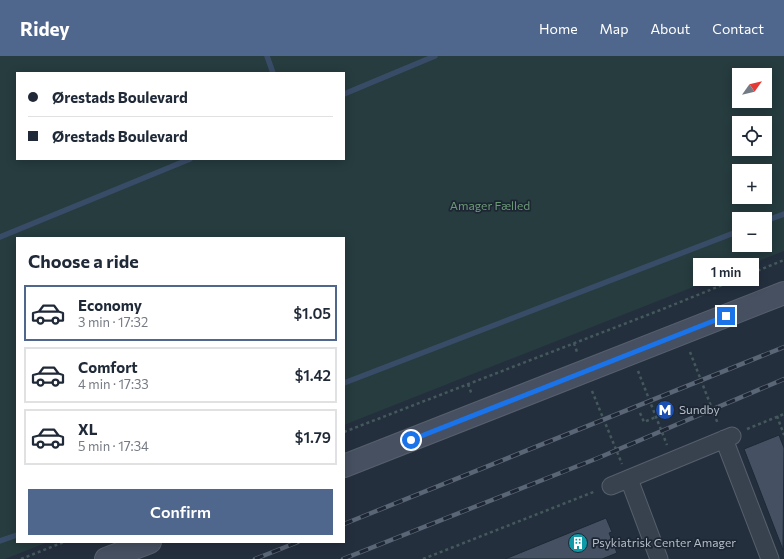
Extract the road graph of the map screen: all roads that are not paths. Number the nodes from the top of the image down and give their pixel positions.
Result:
1 (784, 293) edge
2 (345, 466) edge
3 (629, 479) junction
4 (611, 486) road end
5 (147, 543) edge
6 (106, 559) edge
7 (660, 559) edge
8 (770, 559) edge

1 - 2 street
3 - 4 street
3 - 7 street
3 - 8 street
5 - 6 street

